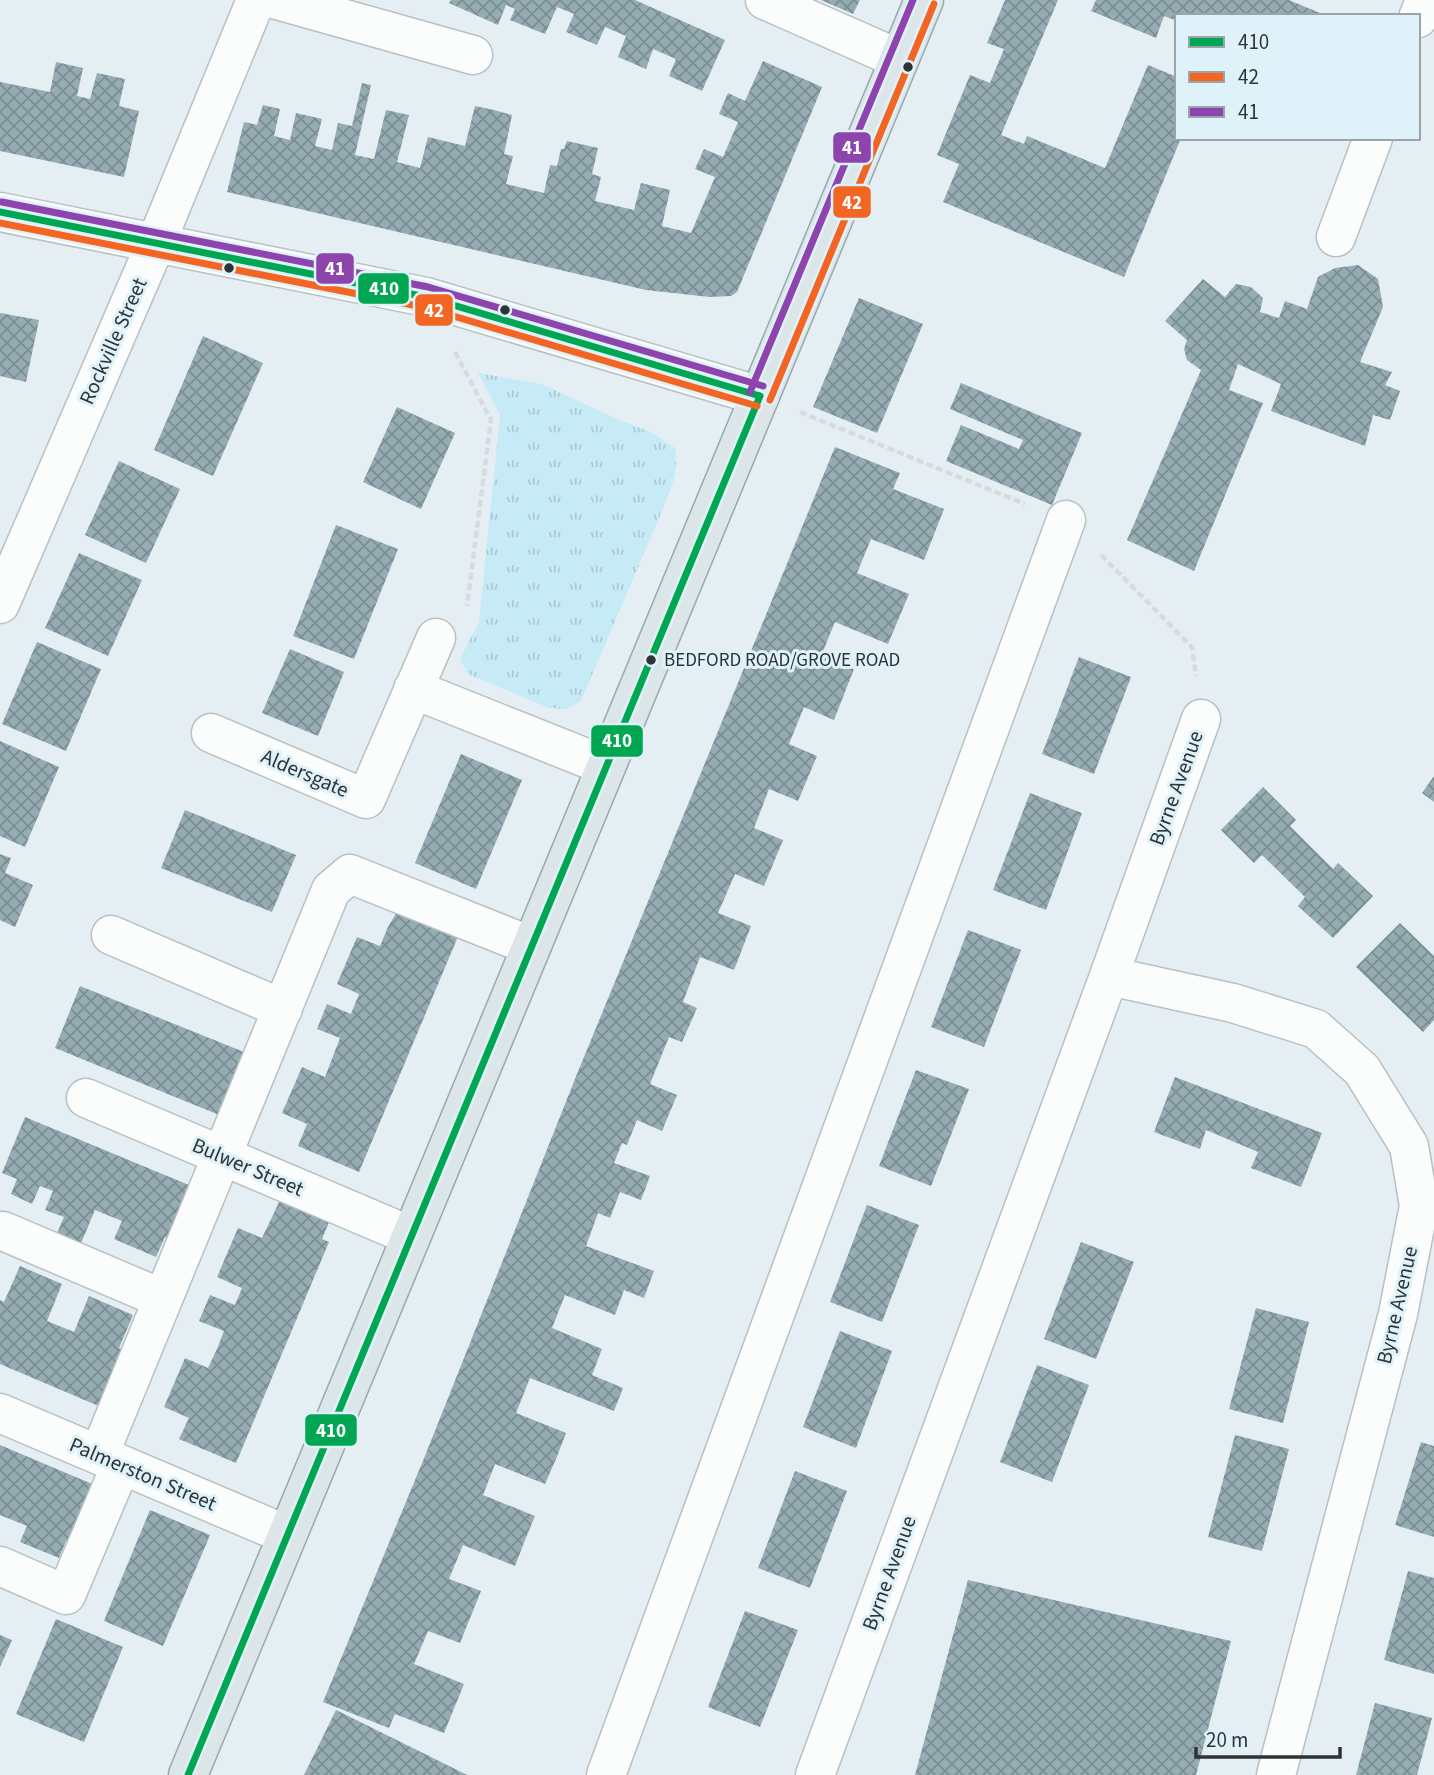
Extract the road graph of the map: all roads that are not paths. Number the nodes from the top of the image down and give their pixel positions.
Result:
1 (256, 0) edge
2 (277, 0) edge
3 (765, 0) edge
4 (924, 0) edge
5 (474, 55) dead end
6 (899, 59) junction
7 (1372, 140) edge
8 (0, 212) edge
9 (1336, 237) dead end
10 (156, 243) junction
11 (760, 396) junction
12 (1066, 520) dead end
13 (0, 604) edge
14 (436, 638) road end
15 (413, 690) junction
16 (1201, 719) dead end
17 (211, 733) dead end
18 (606, 766) junction
19 (111, 935) dead end
20 (531, 946) junction
21 (1110, 976) junction
22 (283, 1009) junction
23 (86, 1098) dead end
24 (223, 1156) junction
25 (3, 1231) dead end
26 (411, 1236) junction
27 (163, 1299) junction
28 (0, 1413) edge
29 (110, 1460) junction
30 (287, 1535) junction
31 (0, 1566) edge
32 (188, 1775) edge
33 (606, 1775) edge
34 (815, 1775) edge
35 (1276, 1775) edge

1 - 10 street, Rockville Street
2 - 5 street
3 - 6 street
4 - 6 main road
6 - 11 main road
7 - 9 street
8 - 10 street
10 - 11 street
10 - 13 street, Rockville Street
11 - 18 main road
12 - 33 street
14 - 15 street, Aldersgate
15 - 17 street, Aldersgate
15 - 18 street
16 - 21 street, Byrne Avenue
18 - 20 main road
19 - 22 street
20 - 22 street
20 - 26 main road
21 - 34 street, Byrne Avenue
21 - 35 street, Byrne Avenue
22 - 24 street
23 - 24 street, Bulwer Street
24 - 26 street, Bulwer Street
24 - 27 street
25 - 27 street
26 - 30 main road
27 - 29 street
28 - 29 street, Palmerston Street
29 - 30 street, Palmerston Street
29 - 31 street
30 - 32 main road

